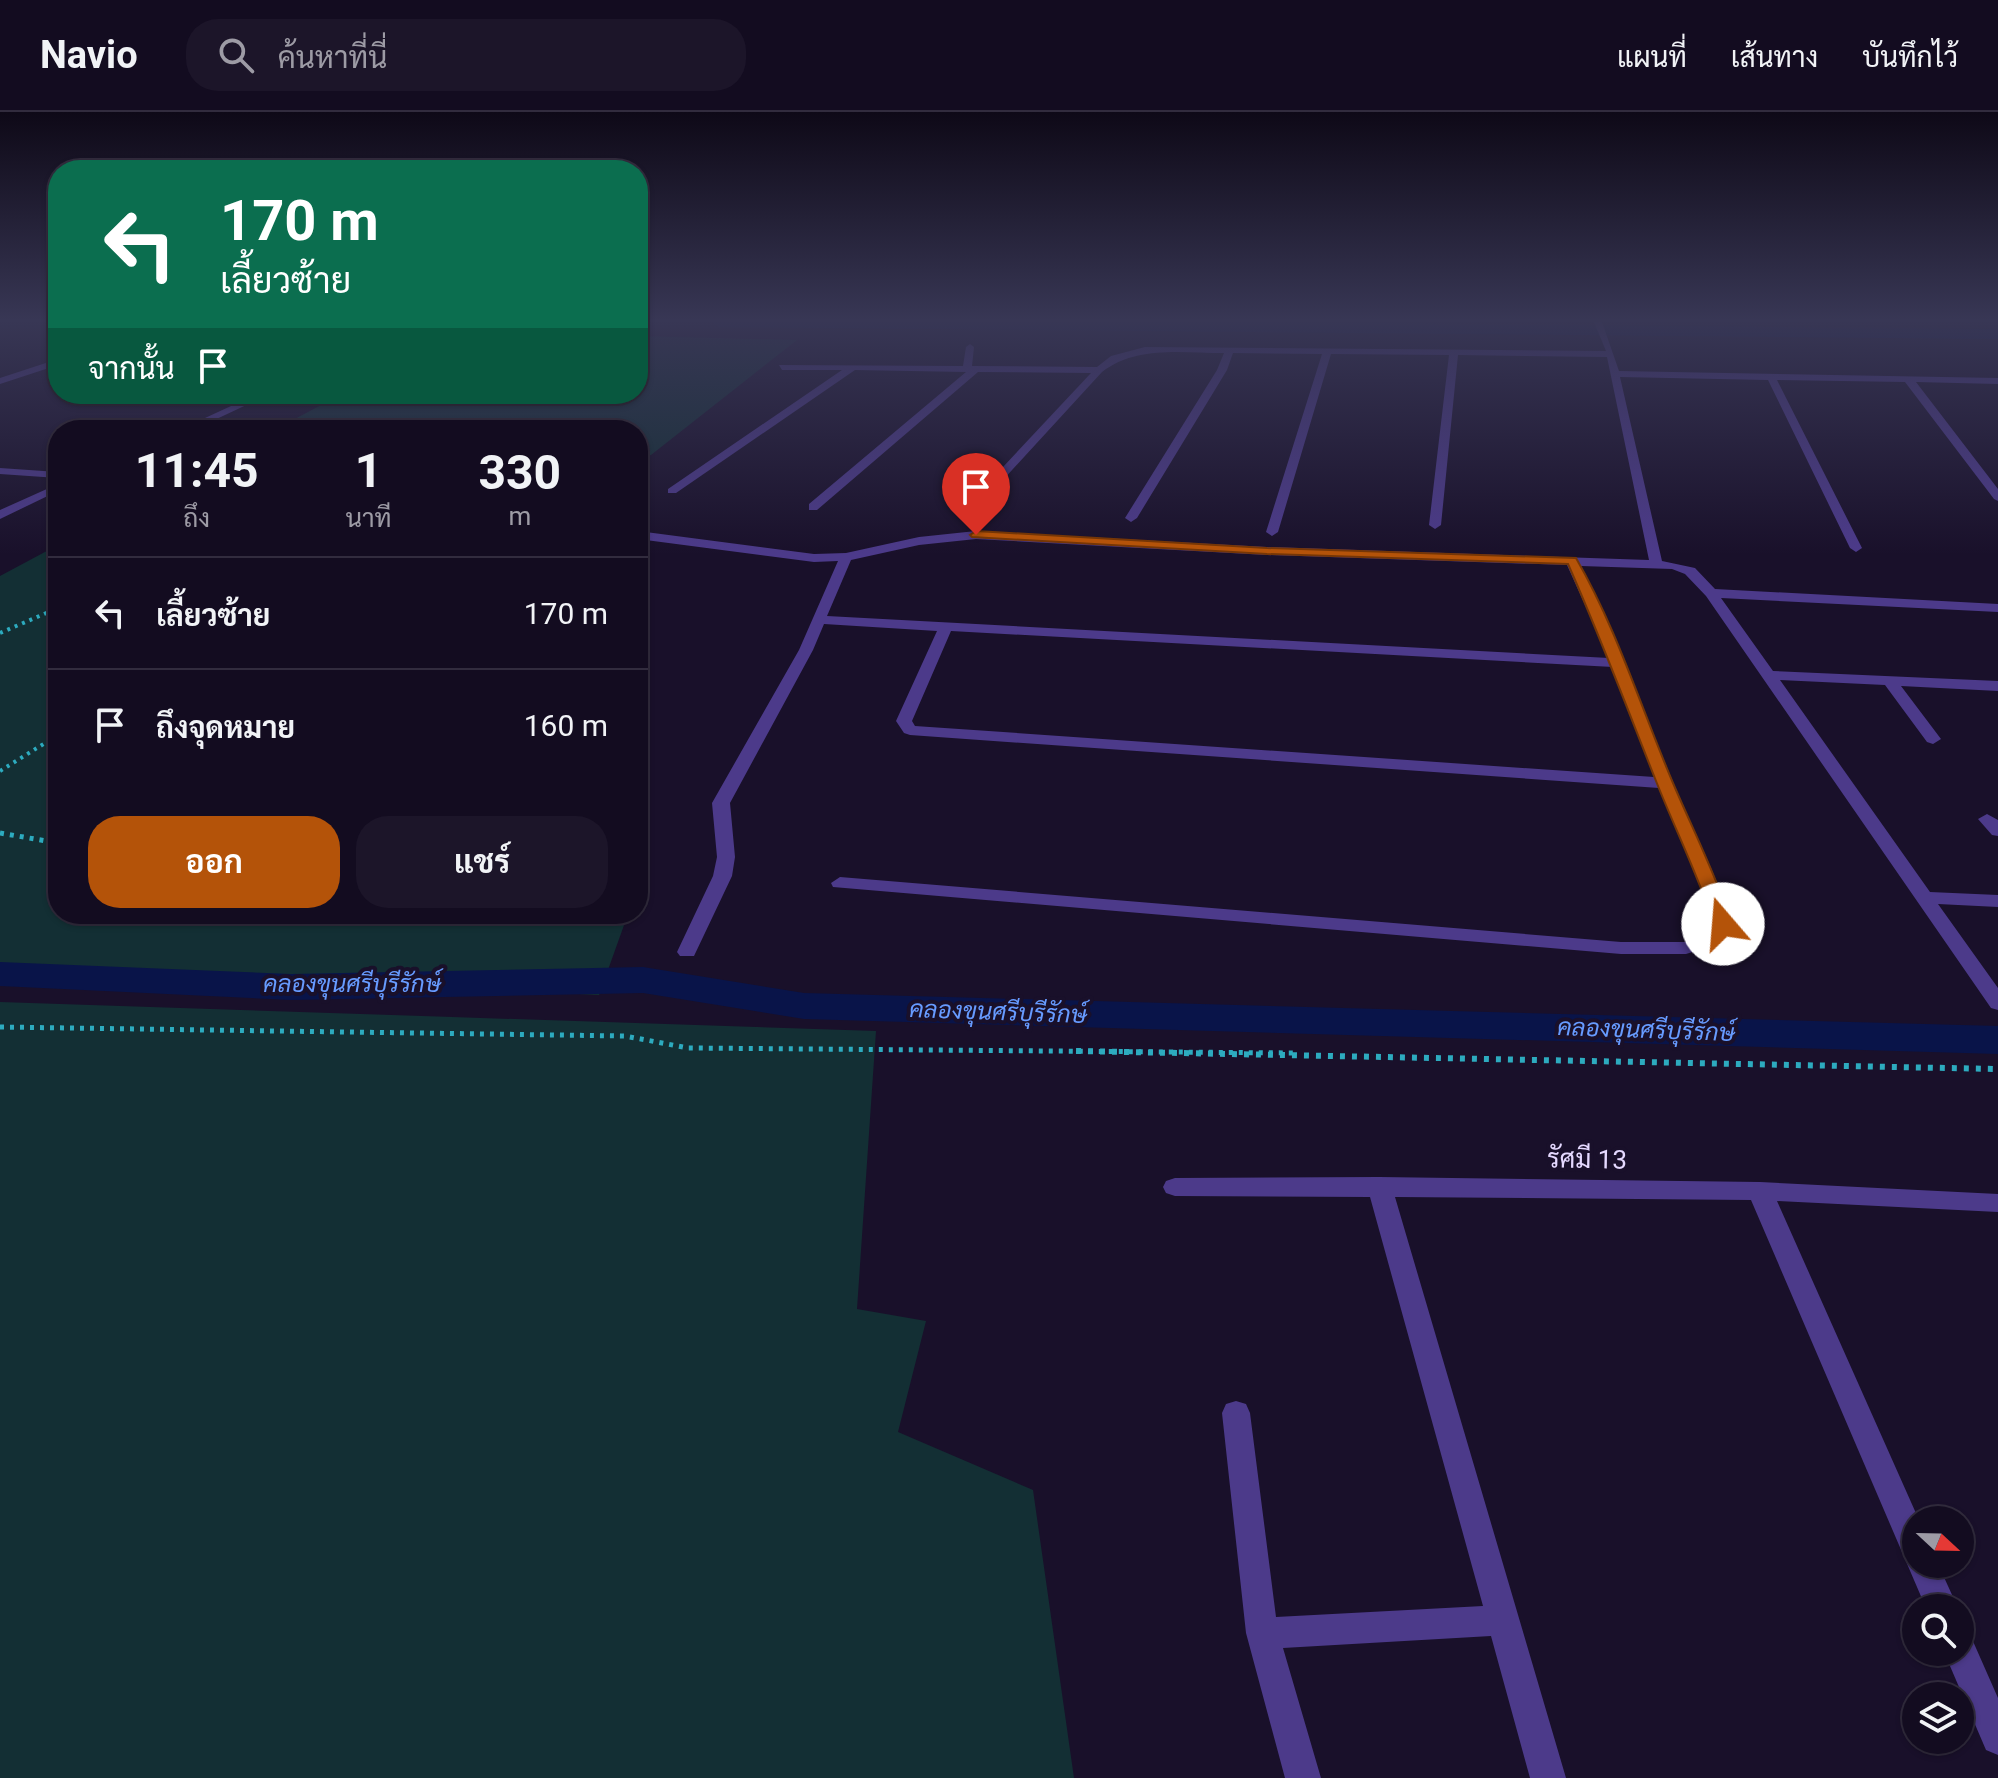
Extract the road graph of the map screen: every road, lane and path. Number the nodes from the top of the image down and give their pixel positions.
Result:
1 (806, 400) edge
2 (936, 400) edge
3 (1071, 400) edge
4 (1204, 400) edge
5 (1313, 400) edge
6 (1449, 400) edge
7 (1620, 400) edge
8 (1782, 400) edge
9 (1924, 400) edge
10 (242, 404) edge
11 (206, 420) edge
12 (0, 471) edge
13 (48, 474) edge
14 (672, 491) dead end
15 (48, 492) edge
16 (1998, 497) edge
17 (813, 507) dead end
18 (0, 515) edge
19 (964, 515) dead end
20 (1131, 518) dead end
21 (1435, 525) dead end
22 (1272, 532) dead end
23 (648, 536) edge
24 (1856, 548) dead end
25 (846, 557) junction
26 (1572, 561) junction
27 (1656, 563) junction
28 (1711, 593) junction
29 (1998, 608) edge
30 (48, 612) edge
31 (820, 620) junction
32 (946, 626) junction
33 (0, 633) edge
34 (1619, 663) junction
35 (1767, 675) junction
36 (1890, 681) junction
37 (1998, 686) edge
38 (1933, 739) dead end
39 (48, 741) edge
40 (0, 771) edge
41 (1665, 783) junction
42 (0, 833) edge
43 (48, 841) edge
44 (840, 883) dead end
45 (1924, 897) junction
46 (1998, 901) edge
47 (687, 952) dead end
48 (1998, 1003) edge
49 (0, 1027) edge
50 (1998, 1069) edge
51 (1379, 1186) junction
52 (1175, 1187) dead end
53 (1760, 1191) junction
54 (1998, 1203) edge
55 (1236, 1413) dead end
56 (1902, 1517) edge
57 (1504, 1620) junction
58 (1262, 1633) junction
59 (1967, 1666) edge
60 (1998, 1738) edge
61 (1303, 1778) edge
62 (1548, 1778) edge

1 - 14 street
2 - 17 street
3 - 19 street
4 - 20 street
5 - 22 street
6 - 21 street
7 - 27 street
8 - 24 street
9 - 16 street
10 - 11 street
12 - 13 street
15 - 18 street
23 - 25 street
25 - 26 street
25 - 31 street
26 - 27 street
26 - 34 street
27 - 28 street
28 - 29 street
28 - 35 street
30 - 33 path
31 - 32 street
31 - 47 street
32 - 34 street
32 - 41 street
34 - 41 street
35 - 36 street
35 - 45 street
36 - 37 street
36 - 38 street
39 - 40 path
41 - 44 street
42 - 43 path
45 - 46 street
45 - 48 street
49 - 50 path
51 - 52 street, รัศมี 13
51 - 53 street, รัศมี 13
51 - 57 street
53 - 54 street, รัศมี 13
53 - 56 street
55 - 58 street
57 - 58 street
57 - 62 street
58 - 61 street
59 - 60 street

